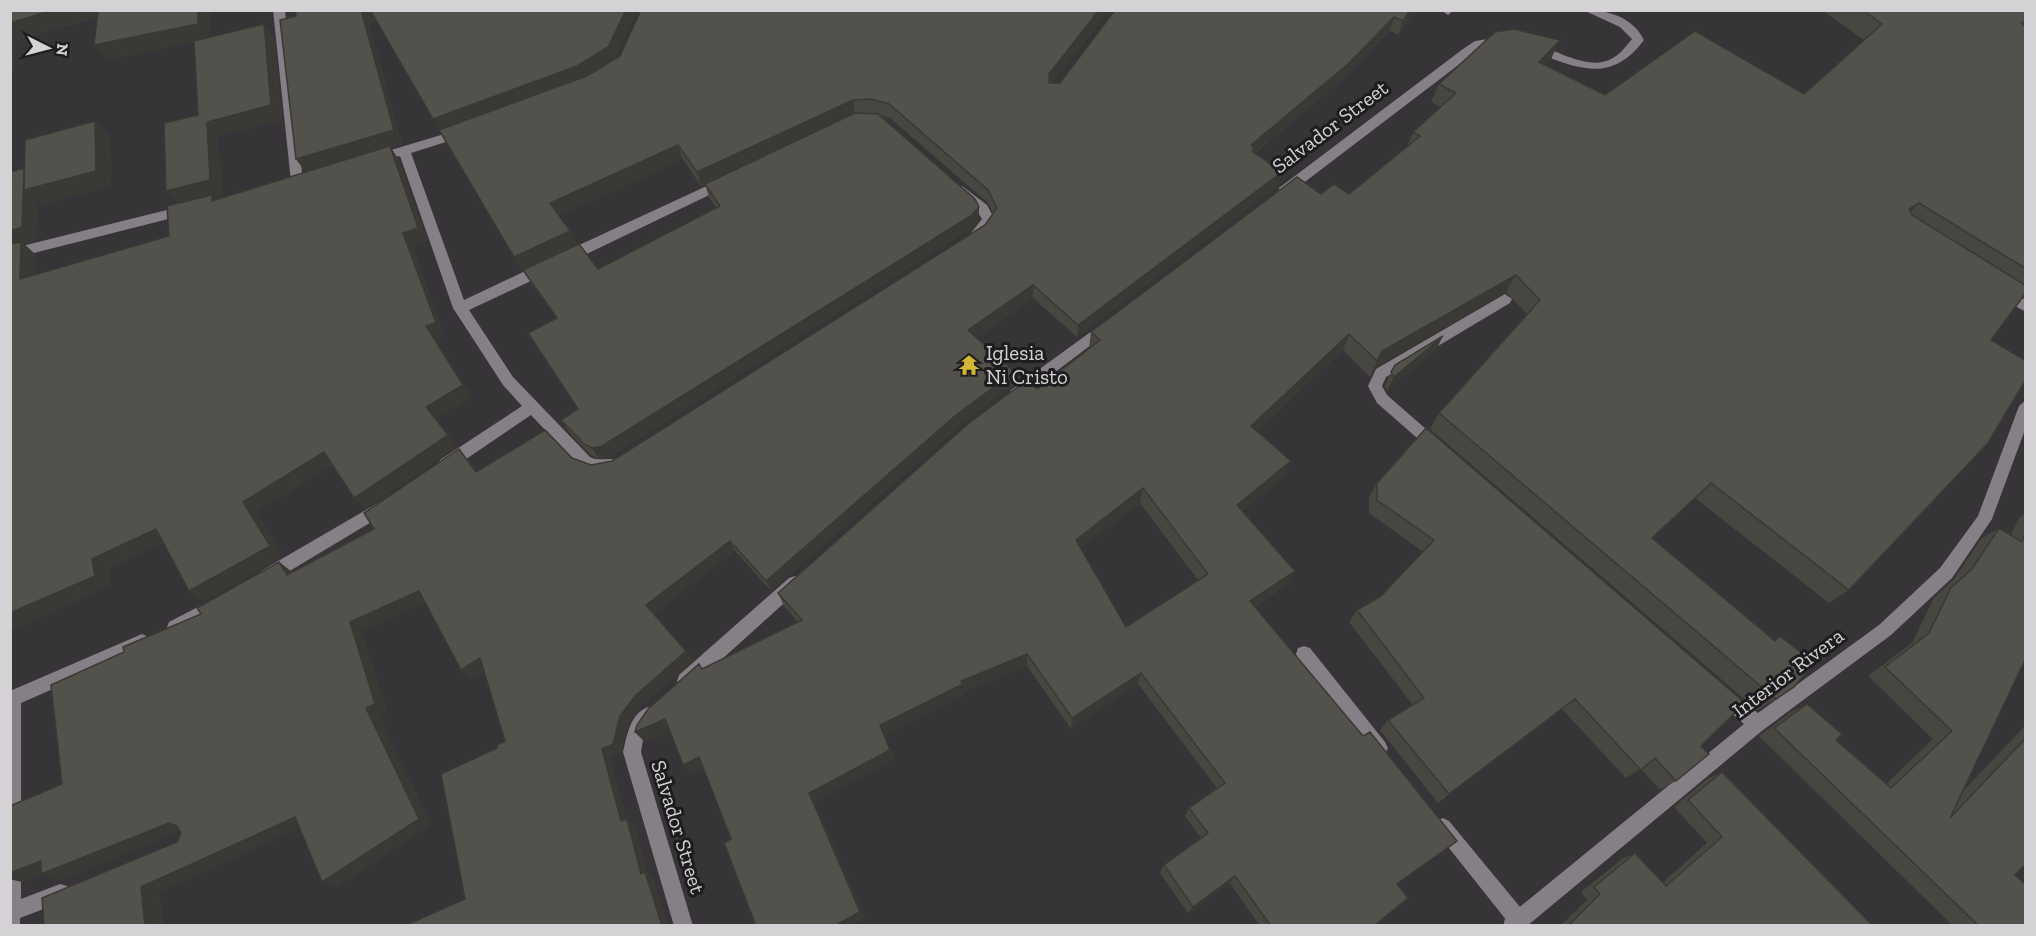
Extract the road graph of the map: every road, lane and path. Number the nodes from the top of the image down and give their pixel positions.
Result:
1 (279, 10) edge
2 (1588, 10) edge
3 (473, 129) edge
4 (404, 151) junction
5 (382, 157) edge
6 (738, 176) edge
7 (297, 182) edge
8 (956, 185) edge
9 (1270, 201) edge
10 (205, 206) edge
11 (969, 239) edge
12 (10, 254) edge
13 (1987, 283) edge
14 (1505, 299) edge
15 (2025, 307) edge
16 (460, 308) junction
17 (1121, 315) edge
18 (1001, 405) edge
19 (533, 406) junction
20 (2025, 406) edge
21 (623, 459) edge
22 (1454, 461) edge
23 (433, 473) edge
24 (393, 500) edge
25 (807, 573) edge
26 (252, 584) edge
27 (232, 595) edge
28 (1304, 654) dead end
29 (1712, 685) edge
30 (676, 689) edge
31 (12, 700) edge
32 (658, 705) edge
33 (1757, 724) junction
34 (1392, 764) edge
35 (1429, 810) edge
36 (77, 885) edge
37 (11, 913) edge
38 (1515, 923) edge
39 (11, 926) edge
40 (684, 926) edge

1 - 7 street
2 - 9 street, Salvador Street
3 - 4 street
4 - 5 street
4 - 16 street
6 - 16 street
8 - 11 street
10 - 12 street
13 - 15 street
14 - 22 street
16 - 19 street
17 - 18 street
19 - 21 street
19 - 23 street
20 - 33 street, Interior Rivera
24 - 26 street
25 - 30 street
27 - 31 street
28 - 34 street
29 - 33 street
31 - 37 street
32 - 40 street, Salvador Street
33 - 38 street, Interior Rivera
35 - 38 street
36 - 37 street
37 - 39 street

